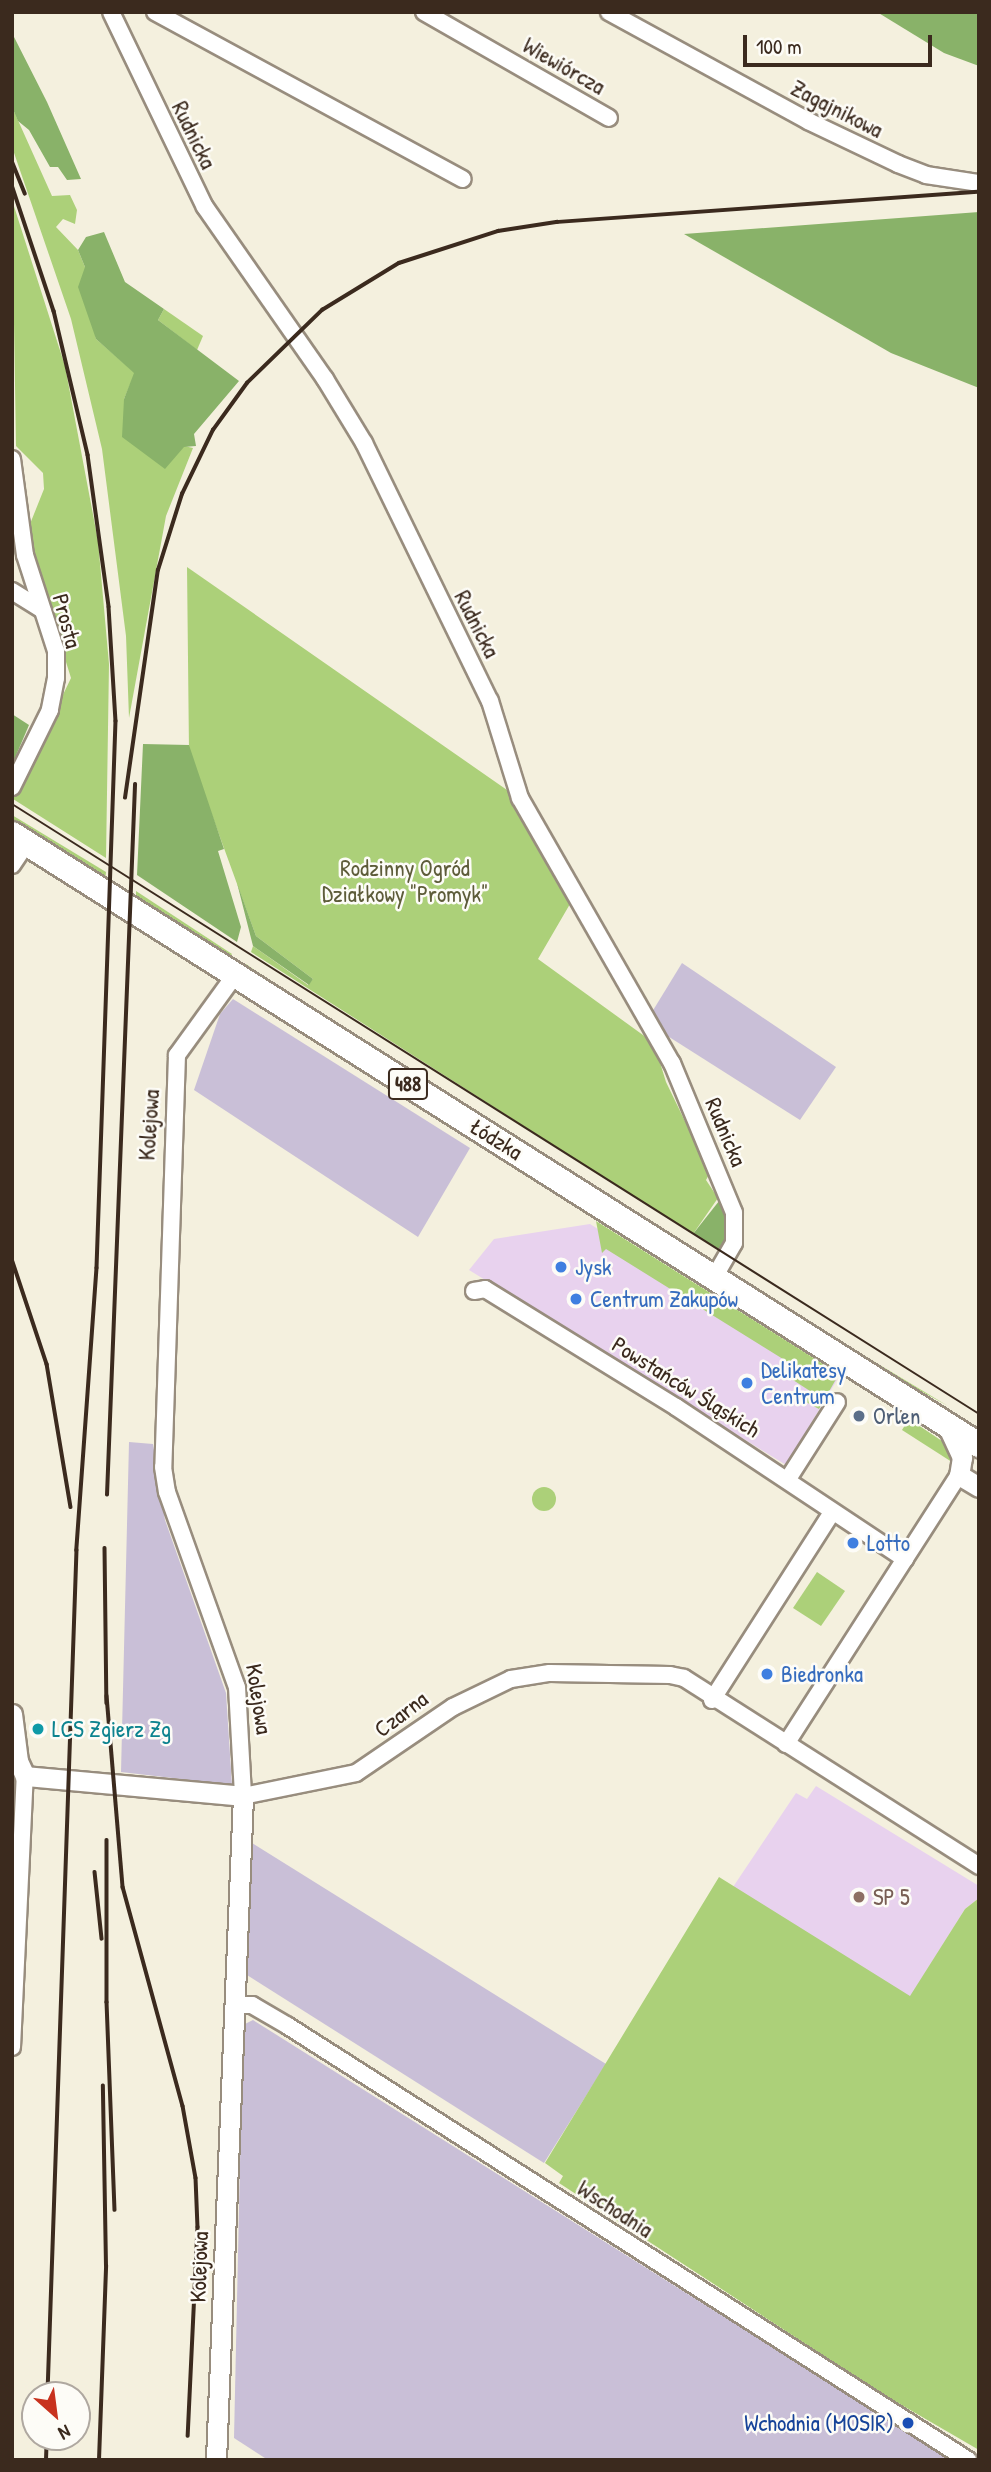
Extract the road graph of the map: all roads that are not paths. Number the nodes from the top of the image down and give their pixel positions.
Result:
1 (111, 12) edge
2 (155, 12) edge
3 (424, 12) edge
4 (610, 12) edge
5 (610, 118) dead end
6 (463, 179) dead end
7 (979, 183) edge
8 (12, 459) edge
9 (12, 591) edge
10 (43, 610) junction
11 (12, 787) edge
12 (19, 839) edge
13 (12, 865) edge
14 (235, 975) junction
15 (715, 1276) junction
16 (474, 1291) dead end
17 (837, 1402) dead end
18 (946, 1423) junction
19 (979, 1445) edge
20 (959, 1475) junction
21 (788, 1479) junction
22 (979, 1487) edge
23 (832, 1512) junction
24 (905, 1559) junction
25 (712, 1700) junction
26 (12, 1714) edge
27 (786, 1744) junction
28 (25, 1776) junction
29 (243, 1796) junction
30 (979, 1866) edge
31 (235, 2005) junction
32 (12, 2047) edge
33 (216, 2460) edge
34 (968, 2460) edge

1 - 15 street, Rudnicka
2 - 6 street
3 - 5 street, Wiewiórcza
4 - 7 street, Zagajnikowa
8 - 10 street, Prosta
9 - 10 street
10 - 11 street, Prosta
12 - 13 street
12 - 14 main road, Łódzka / 488
14 - 15 main road, Łódzka / 488
14 - 29 street, Kolejowa
15 - 18 main road, Łódzka / 488
16 - 21 street, Powstańców Śląskich
17 - 21 street
18 - 19 main road, Łódzka / 488
18 - 20 street
20 - 22 street
20 - 24 street
21 - 23 street, Powstańców Śląskich
23 - 24 street, Powstańców Śląskich
23 - 25 street
24 - 27 street
25 - 27 street, Czarna
25 - 29 street, Czarna
26 - 28 street
27 - 30 street
28 - 29 street, Czarna
28 - 32 street
29 - 31 street, Kolejowa
31 - 33 street, Kolejowa
31 - 34 street, Wschodnia

